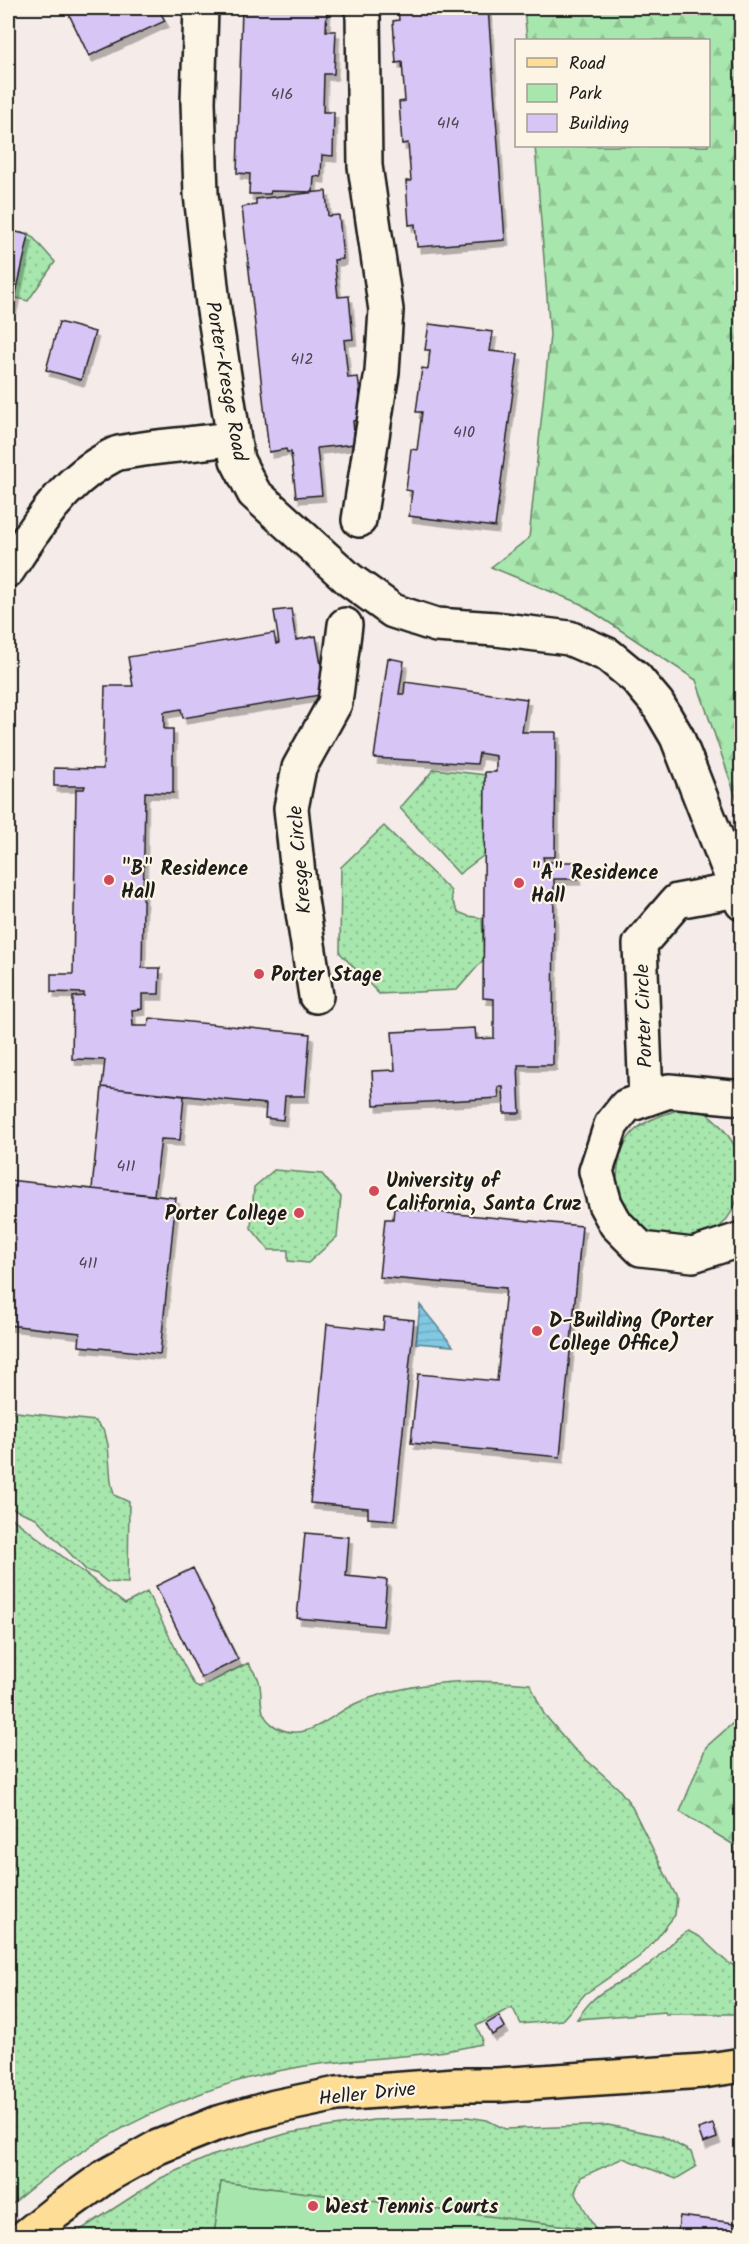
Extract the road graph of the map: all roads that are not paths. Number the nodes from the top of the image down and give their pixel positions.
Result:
1 (201, 8) edge
2 (361, 8) edge
3 (233, 438) junction
4 (359, 520) dead end
5 (8, 570) edge
6 (345, 625) dead end
7 (739, 897) edge
8 (316, 996) dead end
9 (646, 1098) junction
10 (741, 1098) edge
11 (741, 1239) edge
12 (741, 2065) edge
13 (26, 2236) edge

1 - 3 street, Porter-Kresge Road
2 - 4 street
3 - 5 street
3 - 7 street, Porter-Kresge Road
6 - 8 street, Kresge Circle
7 - 9 street, Porter Circle
9 - 10 street, Porter Circle
9 - 11 street, Porter Circle
12 - 13 main road, Heller Drive

